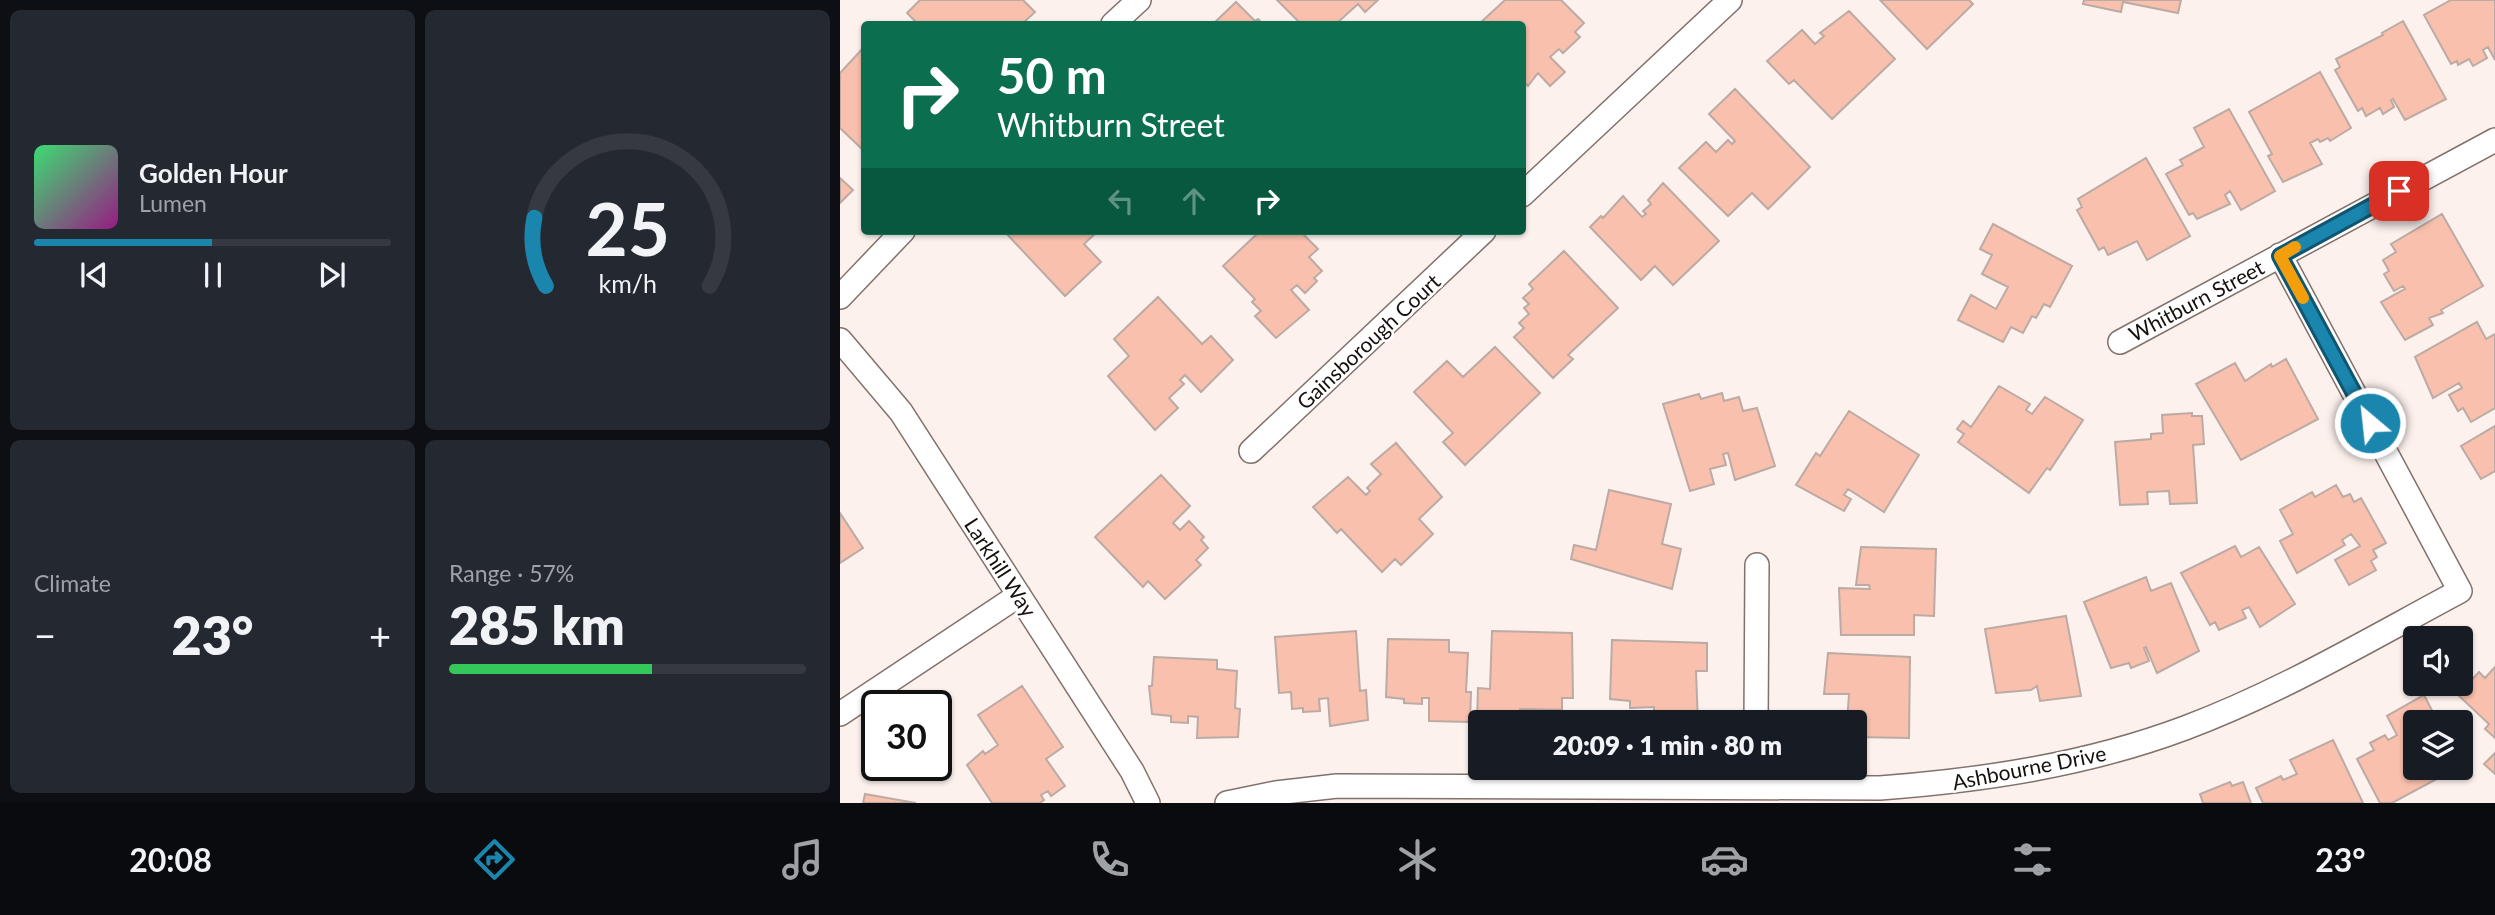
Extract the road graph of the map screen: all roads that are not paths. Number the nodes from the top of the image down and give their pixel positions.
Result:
1 (1139, 0) edge
2 (1730, 0) edge
3 (1116, 21) edge
4 (2495, 140) edge
5 (1526, 191) edge
6 (899, 235) edge
7 (1481, 235) edge
8 (2280, 256) junction
9 (840, 297) edge
10 (840, 340) edge
11 (2120, 342) dead end
12 (1251, 451) dead end
13 (1757, 565) dead end
14 (1019, 595) junction
15 (1756, 710) edge
16 (840, 714) edge
17 (1650, 780) edge
18 (1780, 780) edge
19 (1148, 803) edge
20 (1227, 803) edge

1 - 3 street
2 - 5 street
4 - 8 street, Whitburn Street
6 - 9 street
7 - 12 street, Gainsborough Court
8 - 11 street, Whitburn Street
8 - 18 street, Ashbourne Drive
10 - 14 street, Larkhill Way
13 - 15 street
14 - 16 street
14 - 19 street, Larkhill Way
17 - 20 street, Ashbourne Drive

